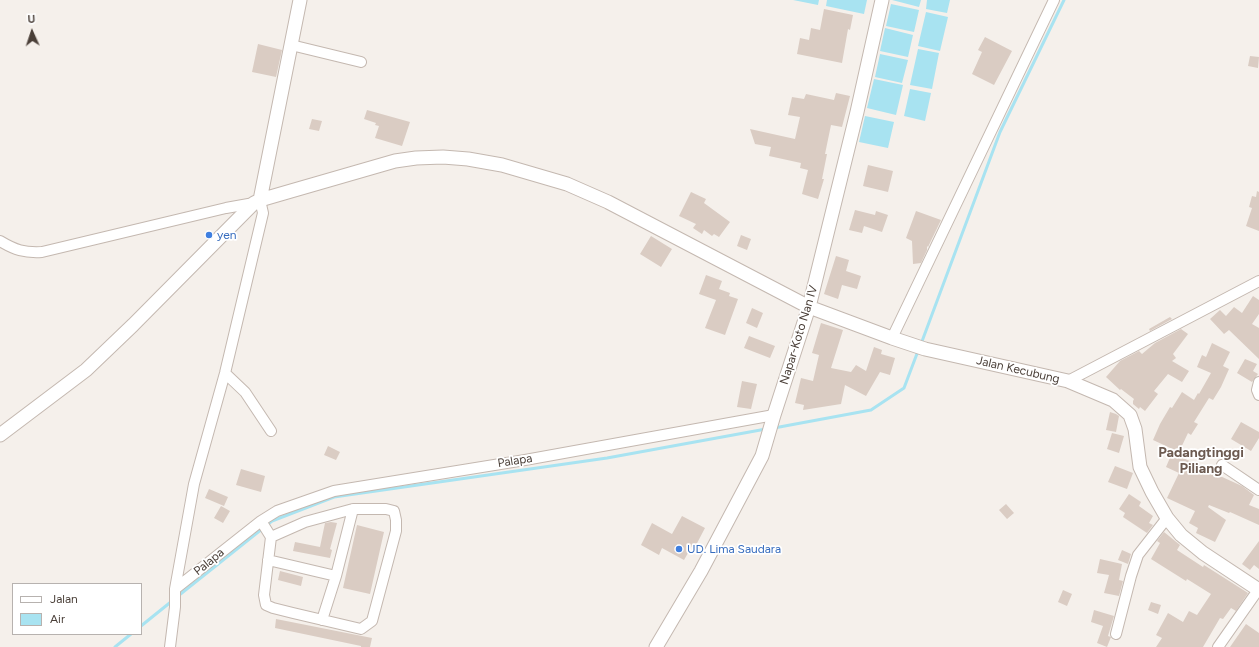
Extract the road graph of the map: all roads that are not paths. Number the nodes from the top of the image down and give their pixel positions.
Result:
1 (300, 0) edge
2 (882, 0) edge
3 (1054, 0) edge
4 (292, 45) junction
5 (361, 62) dead end
6 (257, 202) junction
7 (0, 241) edge
8 (1256, 286) edge
9 (809, 307) junction
10 (892, 338) junction
11 (225, 373) junction
12 (1068, 381) junction
13 (1259, 382) edge
14 (1259, 395) edge
15 (774, 417) junction
16 (271, 431) dead end
17 (0, 435) edge
18 (1222, 465) dead end
19 (1259, 490) edge
20 (353, 509) junction
21 (1167, 518) junction
22 (266, 528) junction
23 (268, 560) junction
24 (336, 576) junction
25 (1258, 590) edge
26 (175, 591) junction
27 (322, 620) junction
28 (1116, 634) dead end
29 (170, 647) edge
30 (656, 647) edge
31 (1218, 647) edge

1 - 4 street
2 - 9 street, Napar-Koto Nan IV
3 - 10 street
4 - 5 street
4 - 6 street
6 - 7 street
6 - 9 street, Jalan Kecubung
6 - 11 street
6 - 17 street
8 - 12 street, Jalan Kecubung
9 - 10 street, Jalan Kecubung
9 - 15 street, Napar-Koto Nan IV
10 - 12 street, Jalan Kecubung
11 - 16 street
11 - 26 street
12 - 21 street
13 - 14 street
15 - 22 street, Palapa
15 - 30 street, Napar-Koto Nan IV
18 - 19 street
20 - 22 street
20 - 24 street
20 - 27 street
21 - 25 street
21 - 28 street
22 - 23 street
22 - 26 street, Palapa
23 - 24 street
23 - 27 street
24 - 27 street
25 - 31 street
26 - 29 street

